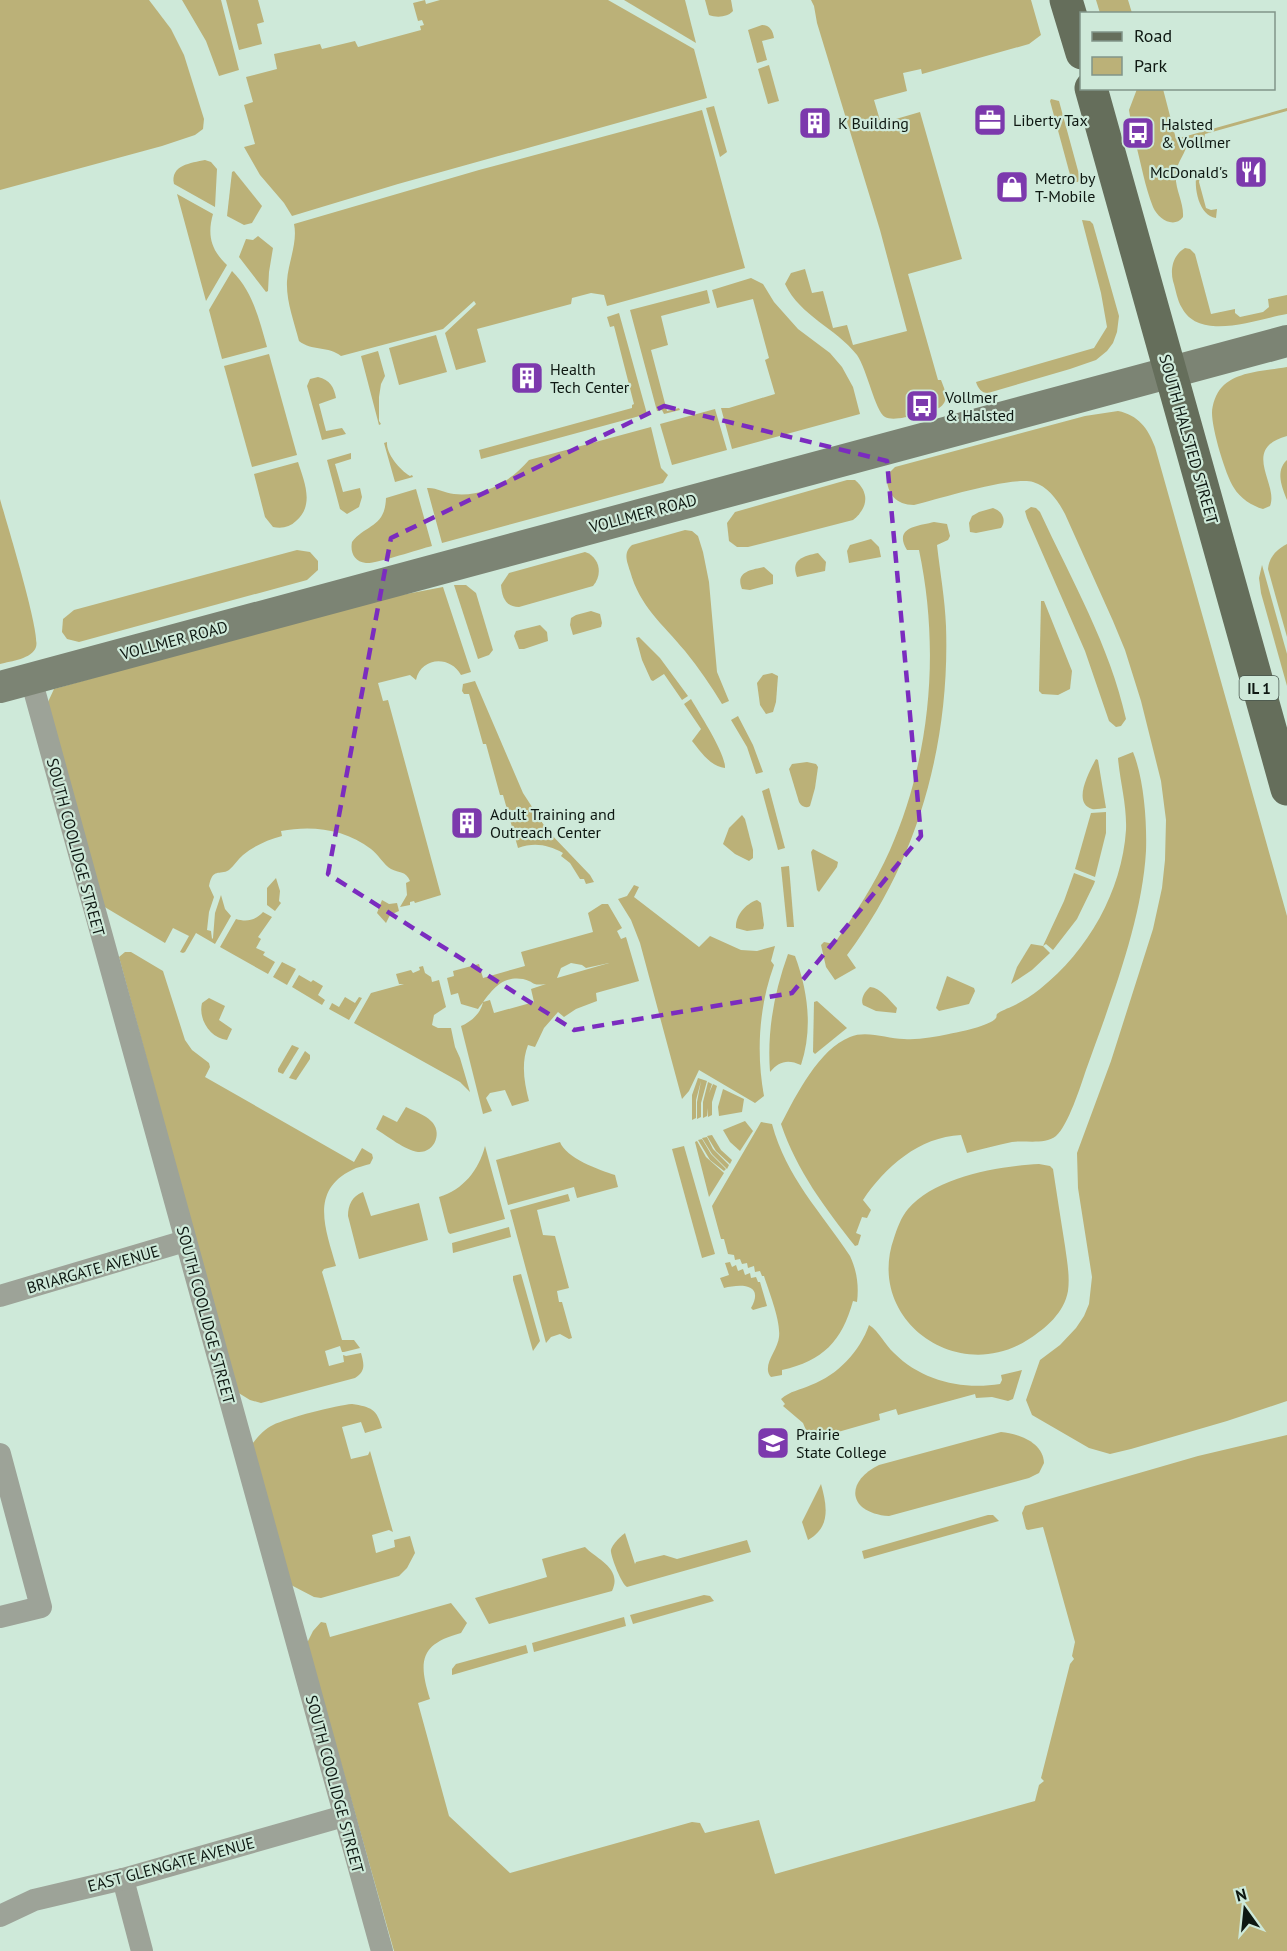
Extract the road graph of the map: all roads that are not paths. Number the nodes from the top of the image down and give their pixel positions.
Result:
1 (1066, 0) edge
2 (1080, 46) edge
3 (1092, 90) edge
4 (1287, 341) edge
5 (1171, 373) junction
6 (31, 679) junction
7 (0, 687) edge
8 (1287, 789) edge
9 (185, 1241) junction
10 (0, 1296) edge
11 (0, 1454) edge
12 (0, 1617) edge
13 (344, 1816) junction
14 (123, 1879) junction
15 (0, 1916) edge
16 (142, 1951) edge
17 (382, 1951) edge

1 - 2 main road
3 - 5 main road, SOUTH HALSTED STREET / IL 1
4 - 5 main road, VOLLMER ROAD
5 - 6 main road, VOLLMER ROAD
5 - 8 main road, SOUTH HALSTED STREET / IL 1
6 - 7 main road, VOLLMER ROAD
6 - 9 street, SOUTH COOLIDGE STREET
9 - 10 street, BRIARGATE AVENUE
9 - 13 street, SOUTH COOLIDGE STREET
11 - 12 street
13 - 14 street, EAST GLENGATE AVENUE
13 - 17 street, SOUTH COOLIDGE STREET
14 - 15 street, EAST GLENGATE AVENUE
14 - 16 street

